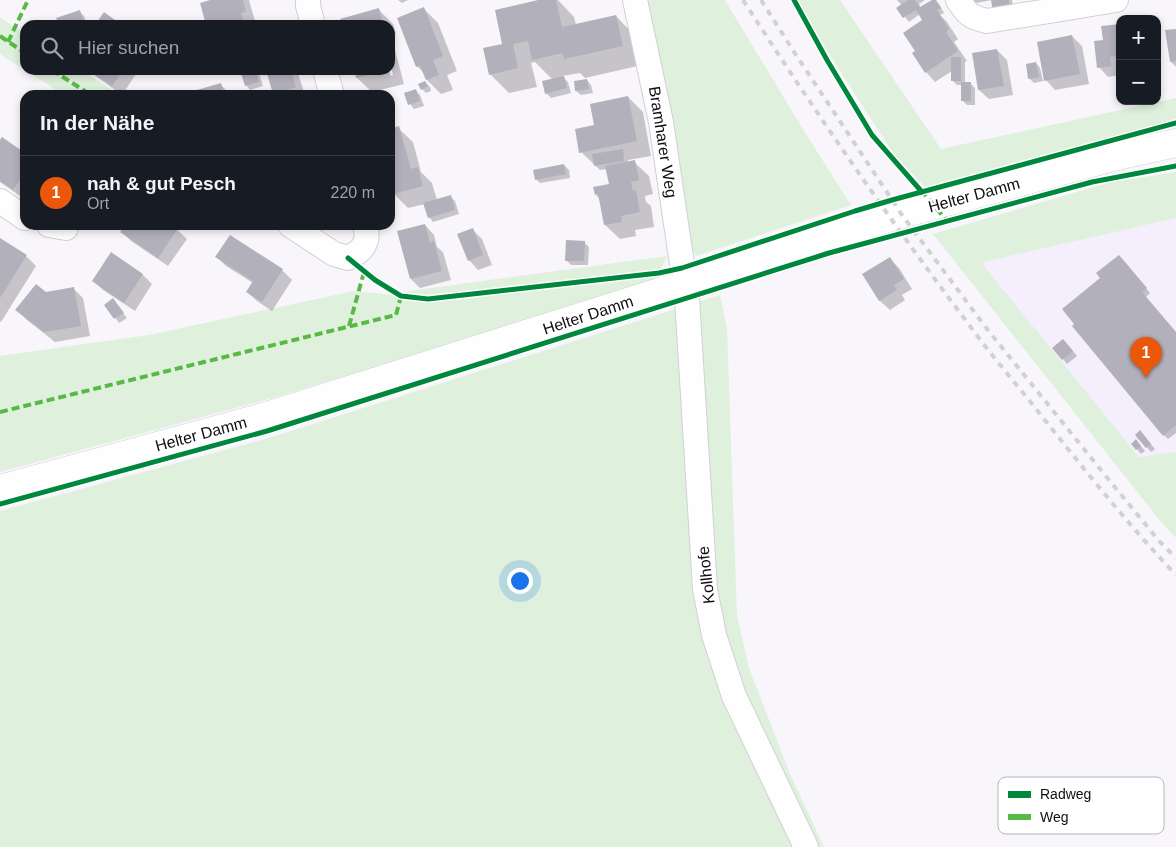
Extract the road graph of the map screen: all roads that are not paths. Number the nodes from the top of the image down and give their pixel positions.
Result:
1 (308, 0) edge
2 (636, 0) edge
3 (958, 0) edge
4 (1116, 0) edge
5 (312, 20) edge
6 (326, 75) edge
7 (331, 90) edge
8 (1176, 143) edge
9 (0, 202) edge
10 (20, 215) edge
11 (298, 230) edge
12 (366, 230) edge
13 (685, 284) junction
14 (0, 489) edge
15 (806, 847) edge

1 - 5 street
2 - 13 street, Bramharer Weg
3 - 4 street
6 - 7 street
8 - 13 street, Helter Damm
9 - 10 street
11 - 12 street
13 - 14 street, Helter Damm
13 - 15 street, Kollhofe

